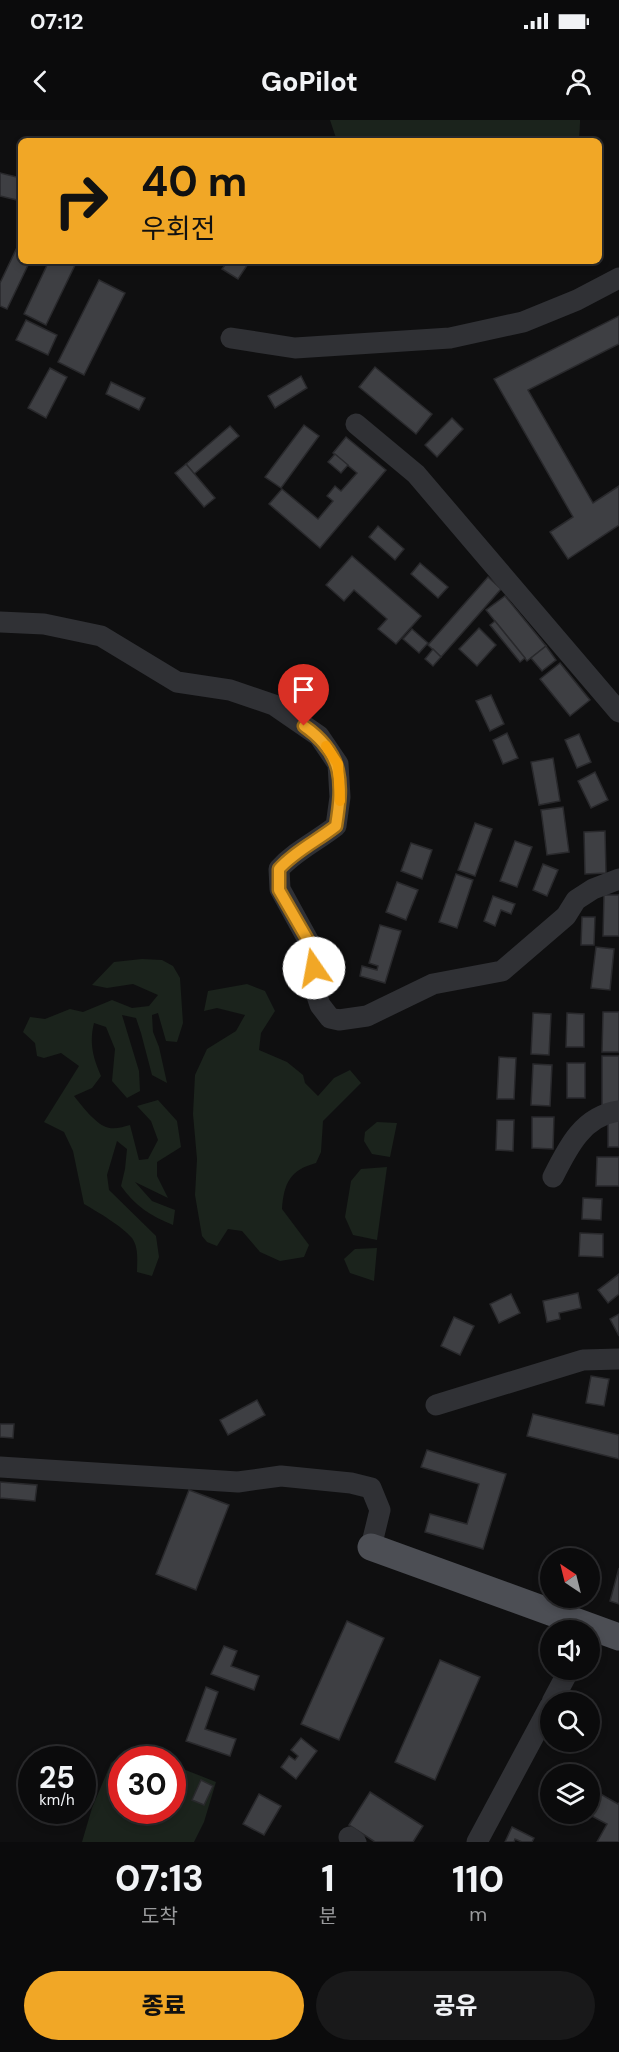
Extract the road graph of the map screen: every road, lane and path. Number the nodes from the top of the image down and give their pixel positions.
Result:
1 (619, 278) edge
2 (231, 338) dead end
3 (356, 424) dead end
4 (0, 622) edge
5 (619, 712) edge
6 (619, 879) edge
7 (619, 1111) edge
8 (553, 1177) dead end
9 (619, 1359) edge
10 (436, 1405) dead end
11 (0, 1467) edge
12 (371, 1546) joint
13 (568, 1620) edge
14 (600, 1631) edge
15 (619, 1637) edge
16 (540, 1725) edge
17 (477, 1842) edge

1 - 2 street
3 - 5 street
4 - 6 street
7 - 8 street
9 - 10 street
11 - 12 street
12 - 13 main road
14 - 15 main road
16 - 17 street

